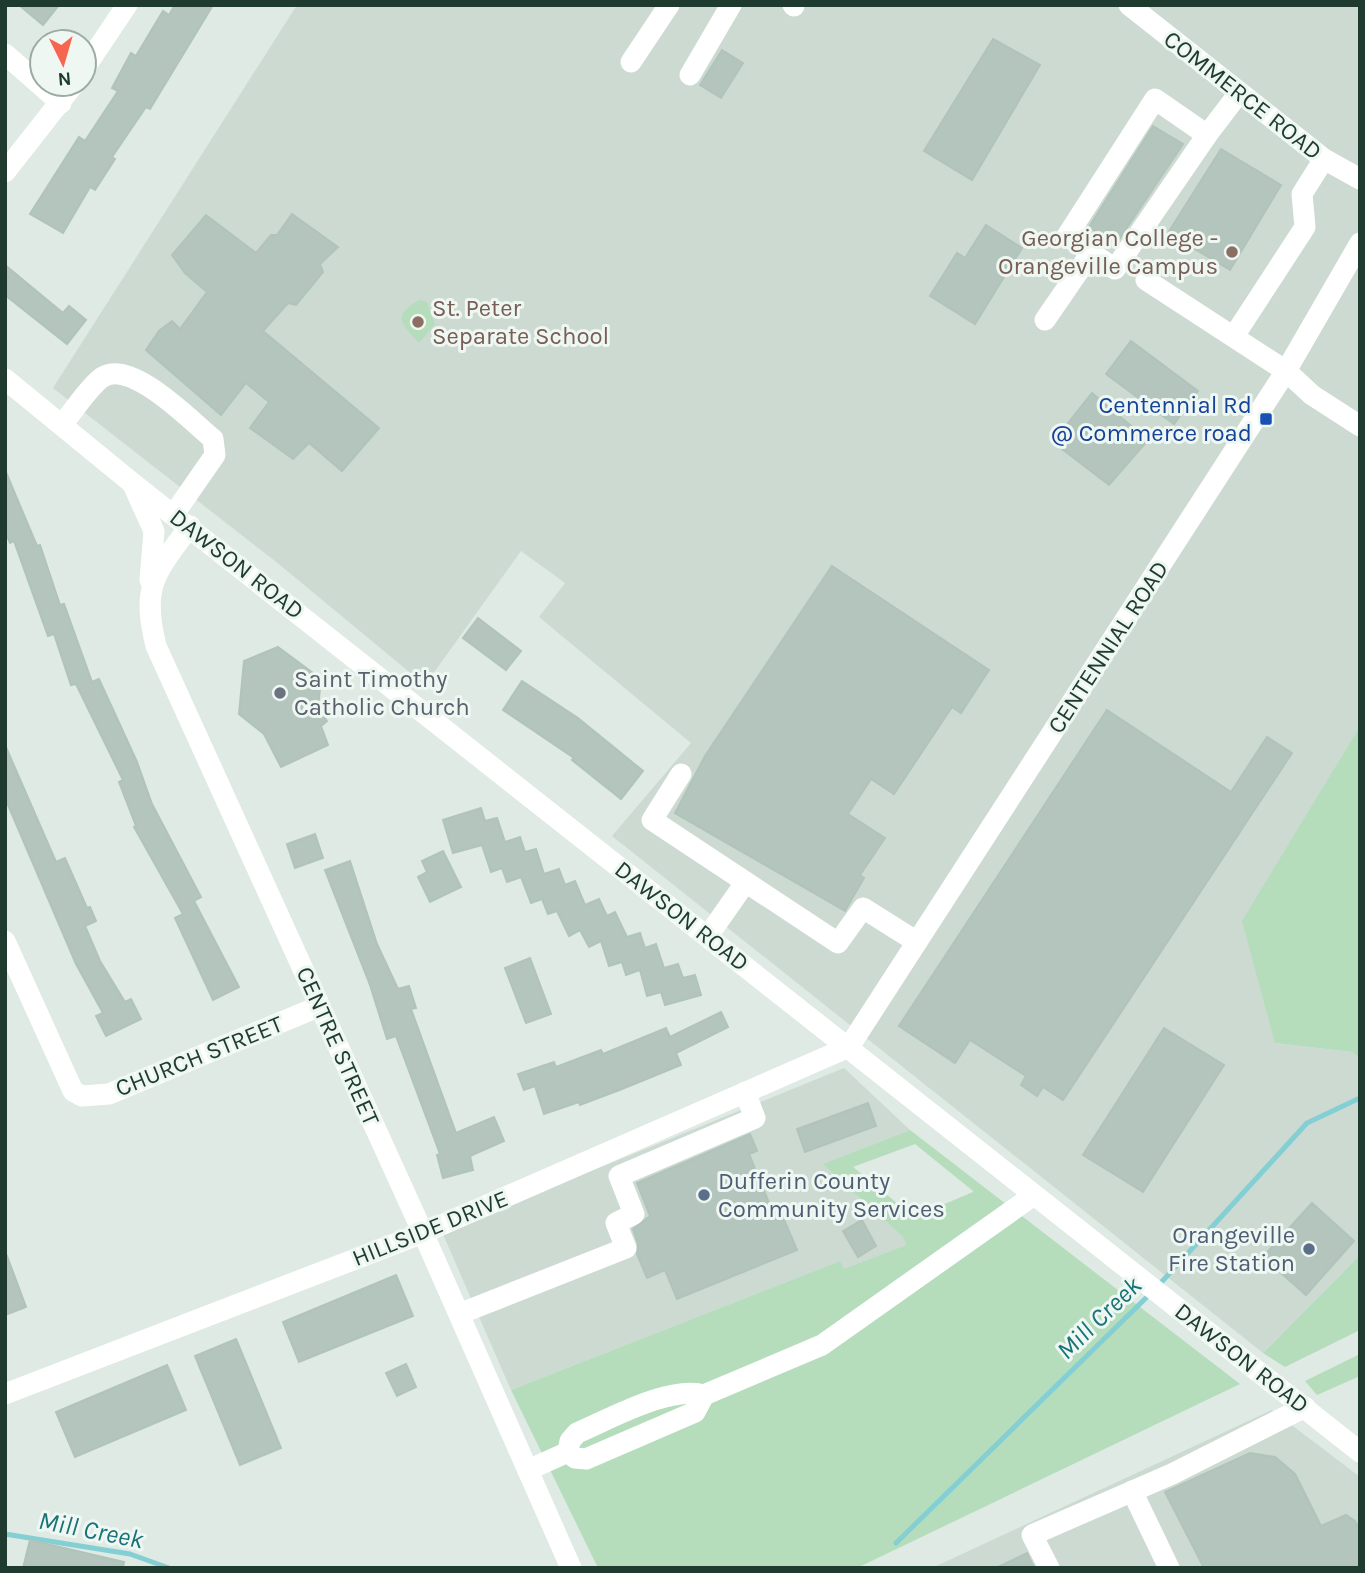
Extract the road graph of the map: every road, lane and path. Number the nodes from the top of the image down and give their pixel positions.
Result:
1 (127, 5) edge
2 (669, 5) edge
3 (731, 5) edge
4 (1129, 5) edge
5 (98, 48) edge
6 (5, 54) edge
7 (631, 62) dead end
8 (690, 75) dead end
9 (1239, 93) junction
10 (64, 98) edge
11 (61, 103) junction
12 (1207, 135) junction
13 (1324, 159) junction
14 (5, 172) edge
15 (1360, 180) edge
16 (1360, 243) edge
17 (1091, 253) junction
18 (1146, 280) dead end
19 (1045, 320) dead end
20 (1234, 336) junction
21 (1286, 371) junction
22 (5, 379) edge
23 (62, 425) junction
24 (1360, 426) edge
25 (131, 482) junction
26 (182, 520) junction
27 (148, 596) junction
28 (681, 774) dead end
29 (745, 883) junction
30 (708, 936) junction
31 (917, 942) junction
32 (6, 944) edge
33 (320, 1006) junction
34 (849, 1047) junction
35 (745, 1092) junction
36 (1034, 1195) junction
37 (423, 1233) junction
38 (459, 1314) junction
39 (5, 1394) edge
40 (1305, 1407) junction
41 (1360, 1452) edge
42 (528, 1470) junction
43 (1132, 1491) junction
44 (571, 1568) edge
45 (1049, 1568) edge
46 (1169, 1568) edge

1 - 5 street
2 - 7 street
3 - 8 street
4 - 9 street, COMMERCE ROAD
6 - 11 street
9 - 12 street
9 - 13 street, COMMERCE ROAD
10 - 11 street
11 - 14 street
12 - 17 street
12 - 17 street
13 - 15 street, COMMERCE ROAD
13 - 20 street
16 - 21 street, CENTENNIAL ROAD
17 - 19 street
18 - 20 street
20 - 21 street
21 - 24 street
21 - 31 street, CENTENNIAL ROAD
22 - 23 street, DAWSON ROAD
23 - 25 street, DAWSON ROAD
23 - 26 street
25 - 26 street, DAWSON ROAD
25 - 27 street, CENTRE STREET
26 - 27 street
26 - 30 street, DAWSON ROAD
27 - 33 street, CENTRE STREET
28 - 29 street
29 - 30 street
29 - 31 street
30 - 34 street, DAWSON ROAD
31 - 34 street, CENTENNIAL ROAD
32 - 33 street, CHURCH STREET
33 - 37 street, CENTRE STREET
34 - 35 street, HILLSIDE DRIVE
34 - 36 street, DAWSON ROAD
35 - 37 street, HILLSIDE DRIVE
35 - 38 street
36 - 40 street, DAWSON ROAD
36 - 42 street
37 - 38 street, CENTRE STREET
37 - 39 street, HILLSIDE DRIVE
38 - 42 street, CENTRE STREET
40 - 41 street, DAWSON ROAD
40 - 43 street
42 - 44 street, CENTRE STREET
43 - 45 street
43 - 46 street

